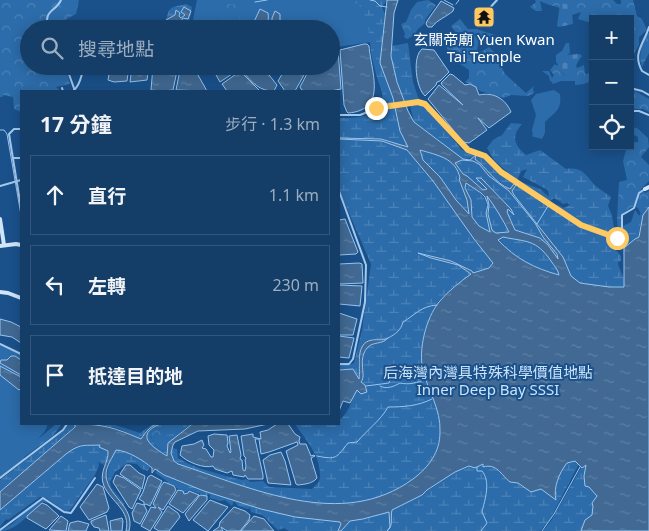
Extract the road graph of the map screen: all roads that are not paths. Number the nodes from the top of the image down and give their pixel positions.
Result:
1 (61, 0) edge
2 (498, 0) edge
3 (487, 11) dead end
4 (48, 20) edge
5 (649, 27) edge
6 (69, 75) edge
7 (81, 75) edge
8 (649, 75) edge
9 (634, 89) edge
10 (75, 90) edge
11 (76, 90) edge
12 (649, 95) edge
13 (634, 111) edge
14 (340, 115) edge
15 (649, 115) edge
16 (20, 129) edge
17 (20, 156) edge
18 (13, 158) junction
19 (20, 180) edge
20 (16, 182) junction
21 (0, 186) edge
22 (647, 188) edge
23 (340, 194) edge
24 (20, 200) edge
25 (0, 220) edge
26 (2, 245) edge
27 (20, 245) edge
28 (0, 292) edge
29 (20, 298) edge
30 (0, 344) edge
31 (20, 354) edge
32 (340, 364) edge
33 (66, 425) edge
34 (0, 478) edge
35 (95, 478) dead end
36 (0, 530) edge

1 - 4 street
2 - 3 street
5 - 8 street
6 - 10 street
7 - 11 street
9 - 12 street
13 - 15 street
14 - 22 street
16 - 18 street
17 - 18 street
18 - 20 street
19 - 20 street
20 - 21 street
20 - 24 street
23 - 32 street
25 - 26 street
26 - 27 street
28 - 29 street
30 - 31 street
33 - 34 street
35 - 36 street

